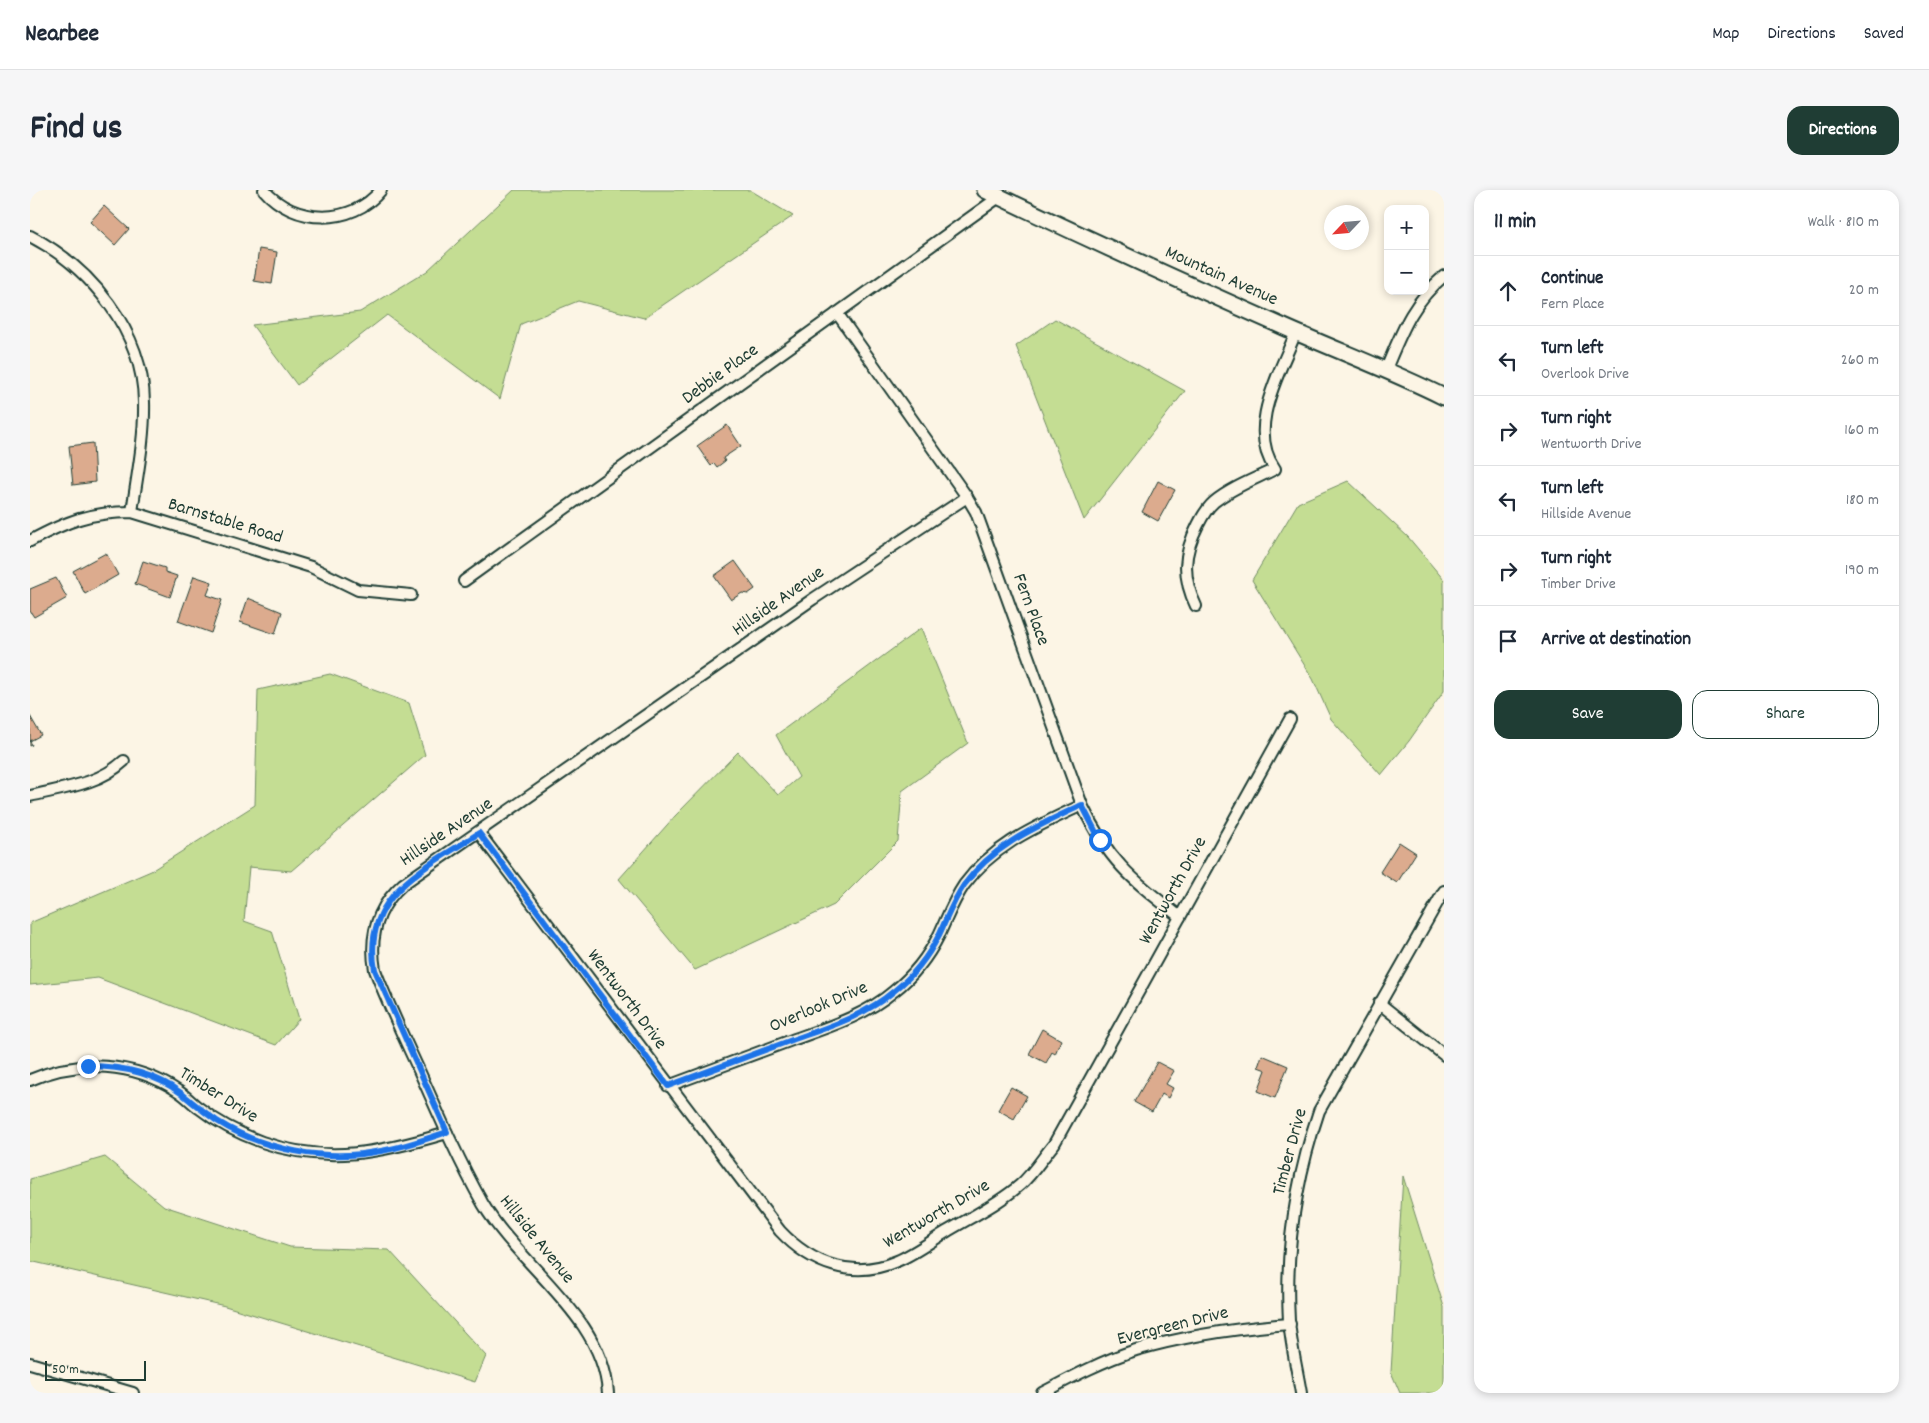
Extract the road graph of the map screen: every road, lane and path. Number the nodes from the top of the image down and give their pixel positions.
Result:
1 (264, 190) edge
2 (381, 190) edge
3 (985, 190) edge
4 (999, 197) junction
5 (30, 236) edge
6 (1444, 276) edge
7 (837, 313) junction
8 (1296, 332) junction
9 (1386, 368) junction
10 (1444, 396) edge
11 (967, 497) junction
12 (132, 512) junction
13 (30, 541) edge
14 (464, 581) dead end
15 (410, 595) dead end
16 (1196, 606) dead end
17 (1290, 718) dead end
18 (124, 761) dead end
19 (30, 796) edge
20 (1082, 805) junction
21 (479, 833) junction
22 (1444, 891) edge
23 (1180, 917) junction
24 (1379, 1003) junction
25 (1444, 1055) edge
26 (30, 1080) edge
27 (668, 1086) junction
28 (447, 1132) junction
29 (1290, 1324) junction
30 (30, 1363) edge
31 (133, 1393) edge
32 (608, 1393) edge
33 (1042, 1393) edge
34 (1301, 1393) edge

1 - 2 street
3 - 4 main road, Mountain Avenue
4 - 7 street, Debbie Place
4 - 8 main road, Mountain Avenue
5 - 12 street
6 - 9 street
7 - 11 street, Fern Place
7 - 14 street, Debbie Place
8 - 9 main road, Mountain Avenue
8 - 16 street
9 - 10 main road, Mountain Avenue
11 - 20 street, Fern Place
11 - 21 street, Hillside Avenue
12 - 13 street, Barnstable Road
12 - 15 street, Barnstable Road
17 - 23 street, Wentworth Drive
18 - 19 street
20 - 23 street, Fern Place
20 - 27 street, Overlook Drive
21 - 27 street, Wentworth Drive
21 - 28 street, Hillside Avenue
22 - 24 street, Timber Drive
23 - 27 street, Wentworth Drive
24 - 25 street
24 - 29 street, Timber Drive
26 - 28 street, Timber Drive
28 - 32 street, Hillside Avenue
29 - 33 street, Evergreen Drive
29 - 34 street, Timber Drive
30 - 31 street

